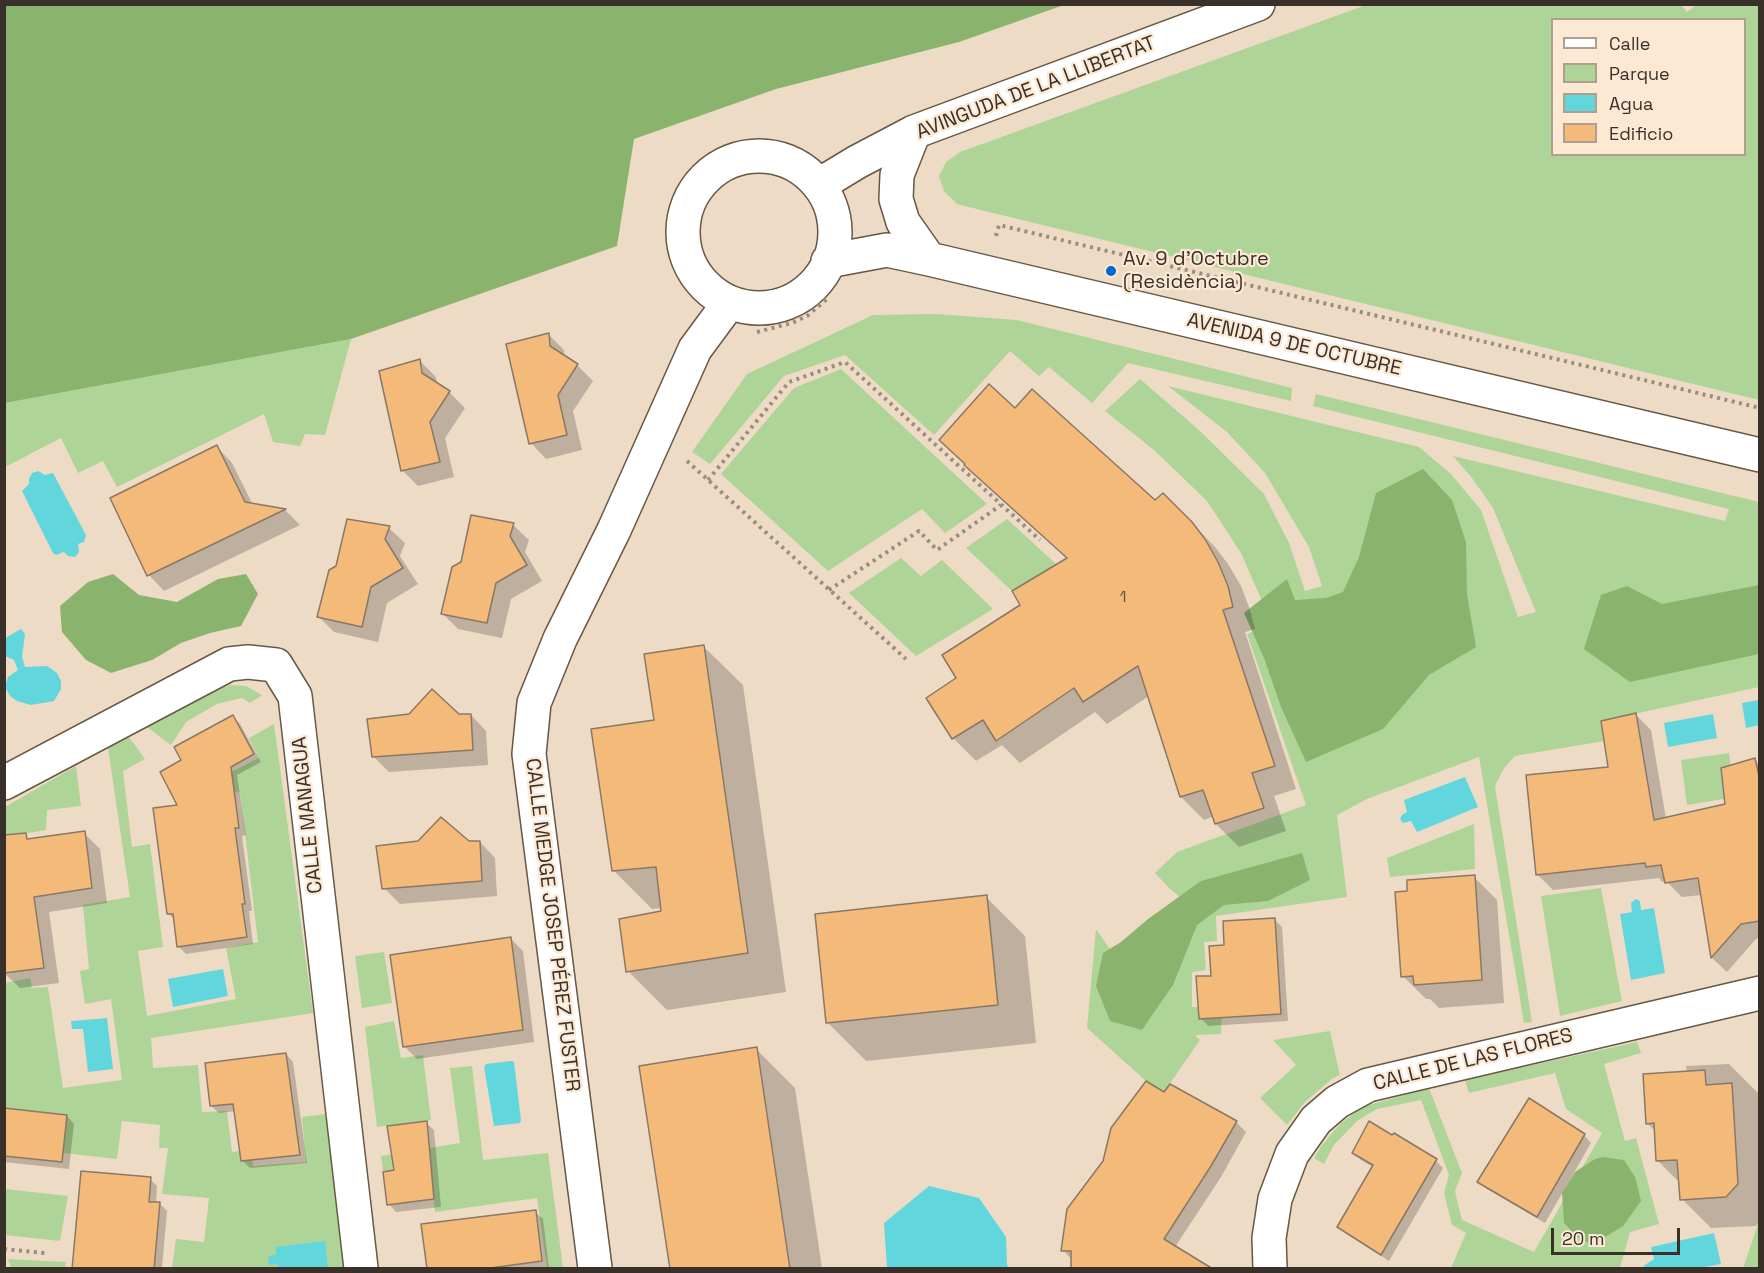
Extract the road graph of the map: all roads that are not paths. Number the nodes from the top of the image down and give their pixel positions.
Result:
1 (1258, 4) edge
2 (914, 132) junction
3 (819, 185) junction
4 (929, 259) junction
5 (828, 261) junction
6 (729, 303) junction
7 (1760, 455) edge
8 (4, 783) edge
9 (1760, 993) edge
10 (361, 1269) edge
11 (595, 1269) edge
12 (1270, 1269) edge

1 - 2 street, AVINGUDA DE LA LLIBERTAT
2 - 3 street, AVINGUDA DE LA LLIBERTAT
2 - 4 street
3 - 5 street
3 - 6 street
4 - 5 street, AVENIDA 9 DE OCTUBRE
4 - 7 street, AVENIDA 9 DE OCTUBRE
5 - 6 street
6 - 11 street, CALLE MEDGE JOSEP PÉREZ FUSTER
8 - 10 street, CALLE MANAGUA
9 - 12 street, CALLE DE LAS FLORES

